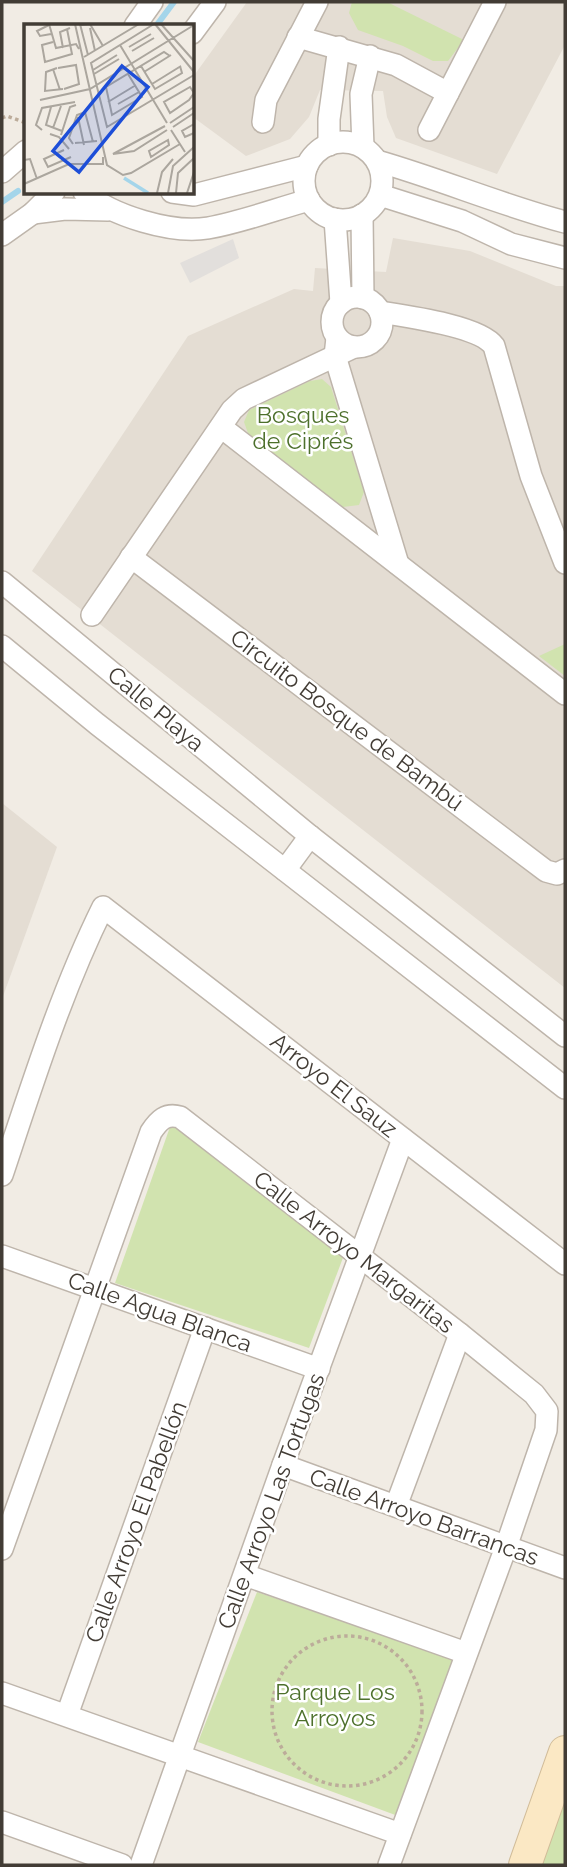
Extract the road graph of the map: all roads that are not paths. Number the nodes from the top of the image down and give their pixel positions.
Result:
1 (152, 2) edge
2 (215, 2) edge
3 (317, 2) edge
4 (495, 2) edge
5 (136, 24) edge
6 (194, 30) edge
7 (298, 37) junction
8 (339, 47) junction
9 (370, 56) junction
10 (448, 93) junction
11 (263, 122) dead end
12 (429, 130) dead end
13 (329, 145) junction
14 (24, 153) edge
15 (370, 154) junction
16 (307, 166) junction
17 (2, 172) edge
18 (52, 194) edge
19 (87, 194) edge
20 (178, 194) edge
21 (186, 194) edge
22 (380, 195) junction
23 (309, 200) junction
24 (114, 211) junction
25 (33, 213) junction
26 (362, 215) junction
27 (335, 219) junction
28 (565, 222) edge
29 (177, 228) junction
30 (2, 236) edge
31 (565, 258) edge
32 (341, 303) junction
33 (375, 313) junction
34 (342, 347) junction
35 (221, 427) junction
36 (131, 558) junction
37 (565, 563) edge
38 (398, 564) junction
39 (2, 582) edge
40 (92, 615) dead end
41 (2, 646) edge
42 (565, 694) edge
43 (310, 836) junction
44 (285, 870) junction
45 (565, 870) edge
46 (565, 1036) edge
47 (565, 1088) edge
48 (403, 1139) junction
49 (2, 1175) edge
50 (2, 1256) edge
51 (360, 1258) junction
52 (565, 1264) edge
53 (94, 1289) junction
54 (205, 1328) junction
55 (460, 1334) junction
56 (319, 1369) junction
57 (283, 1465) junction
58 (396, 1506) junction
59 (506, 1547) junction
60 (2, 1549) edge
61 (565, 1568) edge
62 (245, 1575) junction
63 (466, 1653) junction
64 (2, 1693) edge
65 (67, 1715) junction
66 (565, 1752) edge
67 (180, 1755) junction
68 (2, 1822) edge
69 (400, 1834) junction
70 (122, 1865) edge
71 (141, 1865) edge
72 (389, 1865) edge
73 (525, 1865) edge

1 - 5 street
2 - 6 street
3 - 7 street
4 - 10 street
7 - 8 street
7 - 11 street
8 - 9 street
8 - 13 street
9 - 10 street
9 - 15 street
10 - 12 street
13 - 15 street
13 - 16 street
14 - 17 street
15 - 22 street
15 - 28 street
16 - 21 street
16 - 23 street
18 - 25 street
19 - 24 street
20 - 29 street
22 - 26 street
22 - 31 street
23 - 27 street
23 - 29 street
24 - 25 street
24 - 29 street
25 - 30 street
26 - 27 street
26 - 33 street
27 - 32 street
32 - 33 street
32 - 34 street
33 - 34 street
33 - 37 street
34 - 35 street
34 - 38 street
35 - 36 street
35 - 38 street
36 - 40 street
36 - 45 street, Circuito Bosque de Bambú
38 - 42 street
39 - 43 street, Calle Playa
41 - 44 street, Calle Playa
43 - 44 street
43 - 46 street, Calle Playa
44 - 47 street, Calle Playa
48 - 49 street, Arroyo El Sauz
48 - 51 street, Calle Arroyo Las Tortugas
48 - 52 street, Arroyo El Sauz
50 - 53 street, Calle Agua Blanca
51 - 53 street, Calle Arroyo Margaritas
51 - 55 street, Calle Arroyo Margaritas
51 - 56 street, Calle Arroyo Las Tortugas
53 - 54 street, Calle Agua Blanca
53 - 60 street, Calle Arroyo Margaritas
54 - 56 street, Calle Agua Blanca
54 - 65 street, Calle Arroyo El Pabellón
55 - 58 street
55 - 59 street, Calle Arroyo Margaritas
56 - 57 street, Calle Arroyo Las Tortugas
57 - 58 street, Calle Arroyo Barrancas
57 - 62 street, Calle Arroyo Las Tortugas
58 - 59 street, Calle Arroyo Barrancas
59 - 61 street, Calle Arroyo Barrancas
59 - 63 street, Calle Arroyo Margaritas
62 - 63 street
62 - 67 street, Calle Arroyo Las Tortugas
63 - 69 street, Calle Arroyo Margaritas
64 - 65 street
65 - 67 street
66 - 73 street
67 - 69 street
67 - 71 street, Calle Arroyo Las Tortugas
68 - 70 street
69 - 72 street, Calle Arroyo Margaritas

